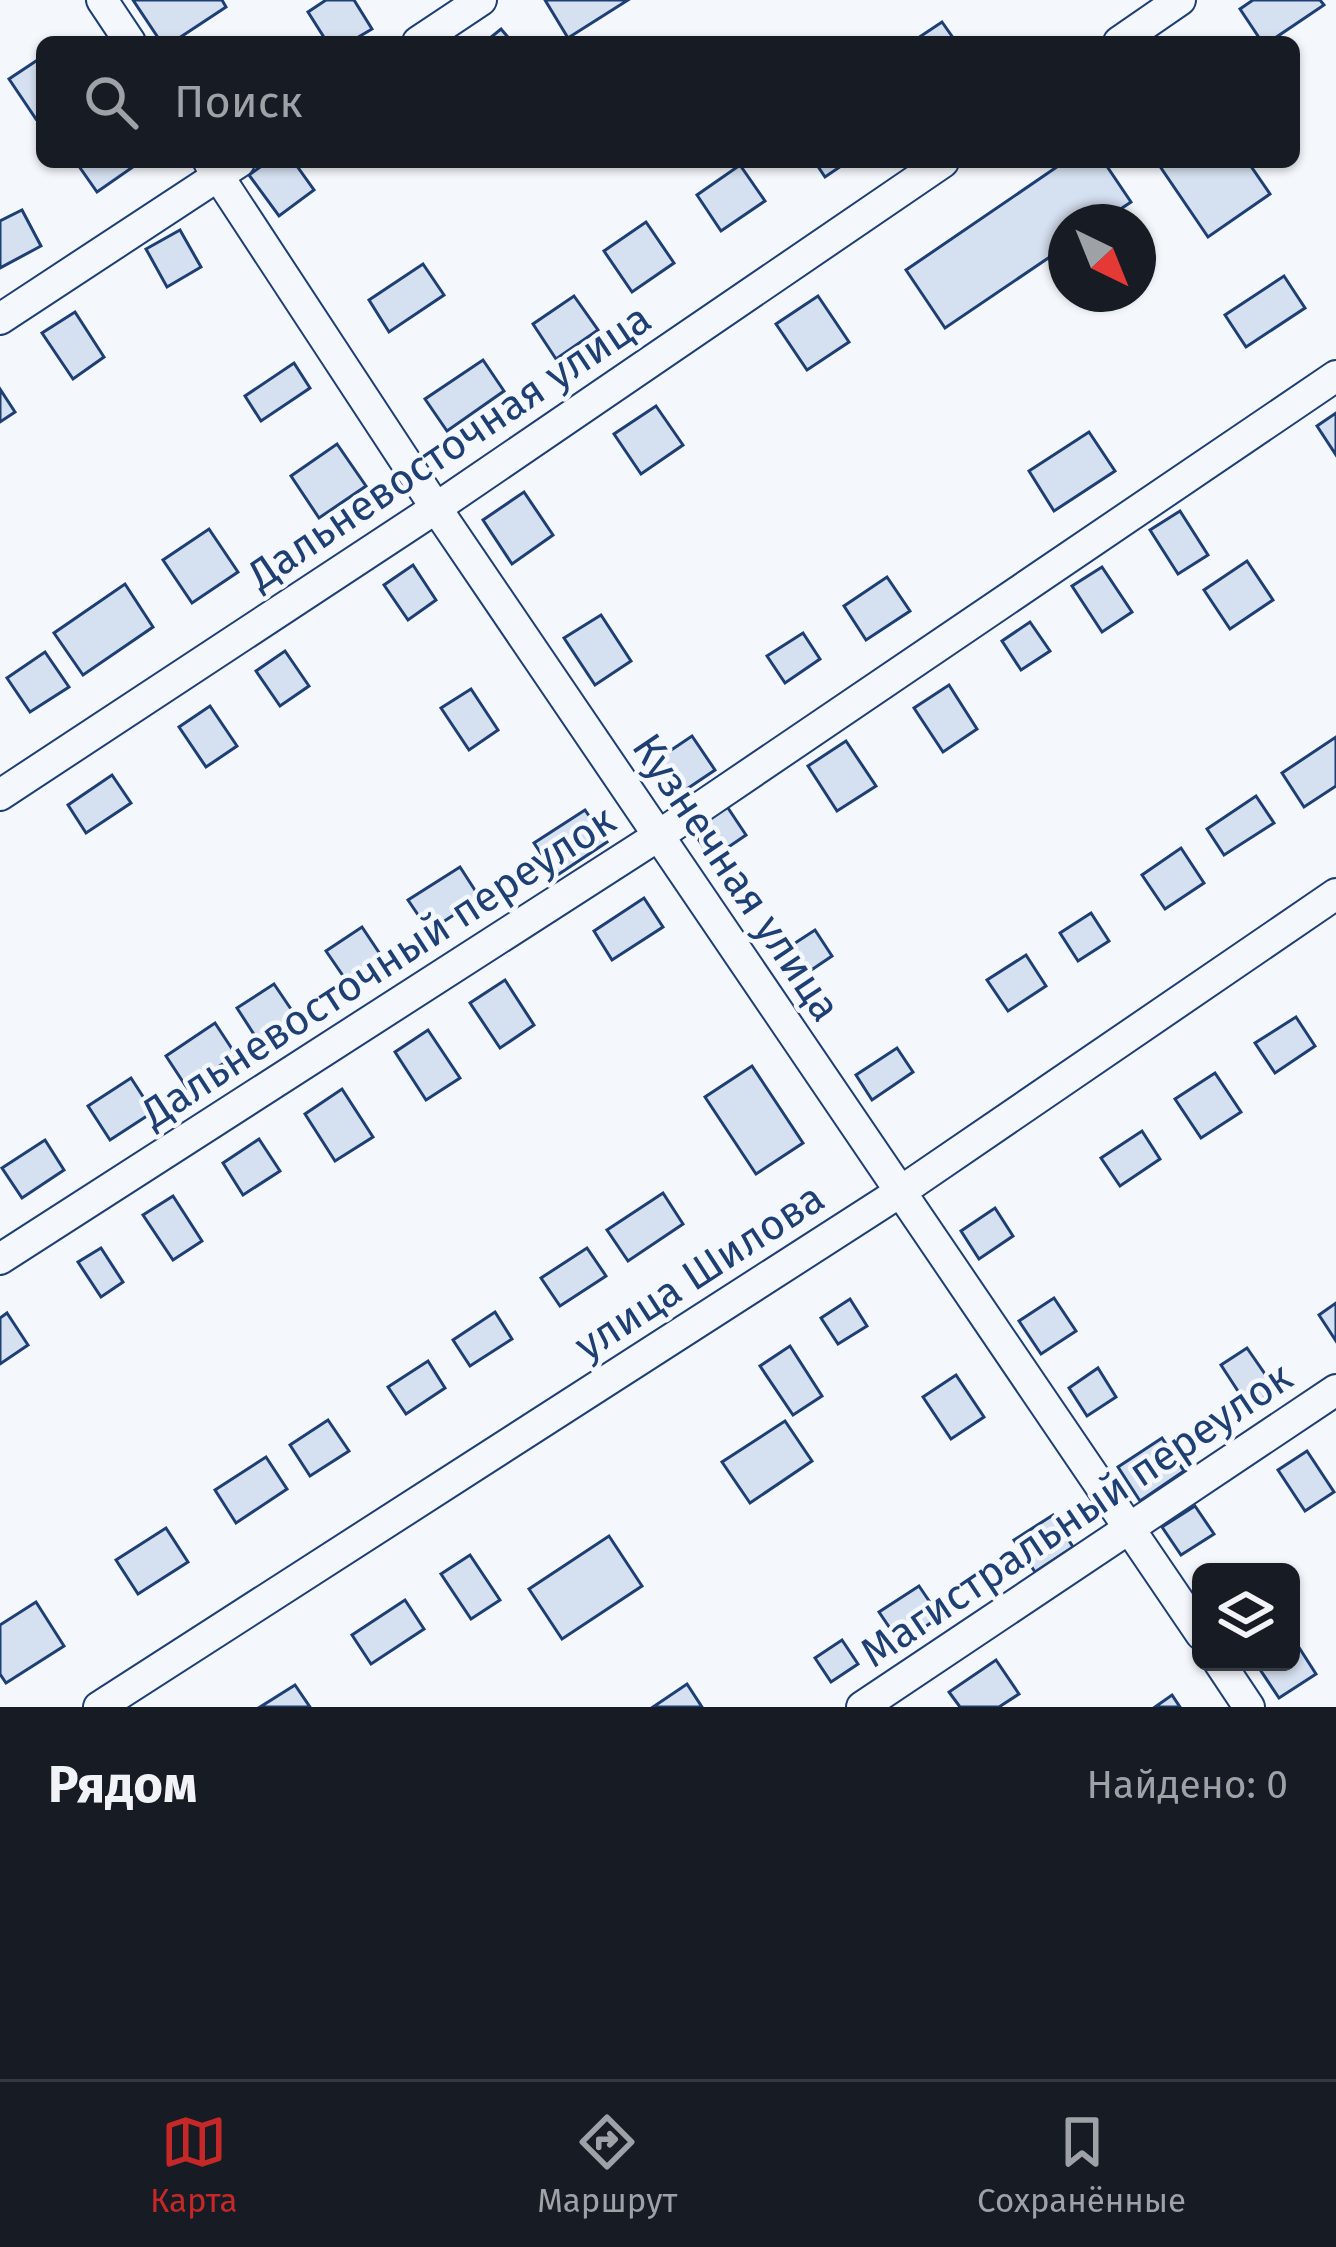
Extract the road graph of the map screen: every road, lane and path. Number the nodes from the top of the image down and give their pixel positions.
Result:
1 (102, 0) edge
2 (481, 0) edge
3 (1180, 0) edge
4 (126, 36) edge
5 (427, 36) edge
6 (1128, 36) edge
7 (221, 168) edge
8 (223, 168) edge
9 (934, 168) edge
10 (0, 319) edge
11 (1336, 376) edge
12 (436, 508) junction
13 (0, 795) edge
14 (658, 836) junction
15 (1336, 894) edge
16 (900, 1192) junction
17 (0, 1259) edge
18 (1336, 1390) edge
19 (1131, 1527) junction
20 (1192, 1620) edge
21 (1225, 1671) edge
22 (99, 1707) edge
23 (862, 1707) edge
24 (1249, 1707) edge

1 - 4 street
2 - 5 street
3 - 6 street
7 - 10 street
8 - 12 street, Кузнечная улица
9 - 12 street, Дальневосточная улица
11 - 14 street, Дальневосточный переулок
12 - 13 street, Дальневосточная улица
12 - 14 street, Кузнечная улица
14 - 16 street, Кузнечная улица
14 - 17 street, Дальневосточный переулок
15 - 16 street, улица Шилова
16 - 19 street, Кузнечная улица
16 - 22 street, улица Шилова
18 - 19 street, Магистральный переулок
19 - 20 street, Кузнечная улица
19 - 23 street, Магистральный переулок
21 - 24 street

